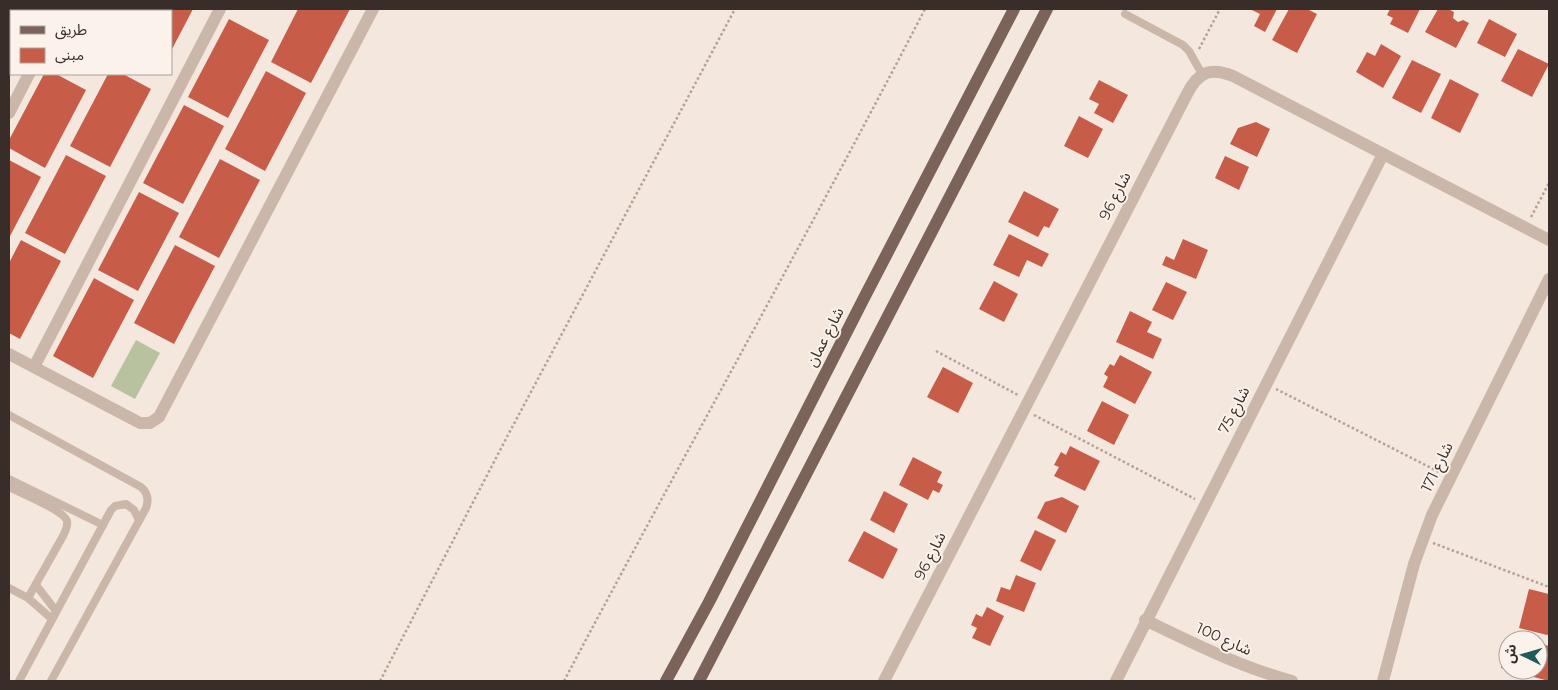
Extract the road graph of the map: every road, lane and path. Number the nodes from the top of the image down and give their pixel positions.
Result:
1 (220, 9) edge
2 (373, 9) edge
3 (735, 9) edge
4 (925, 9) edge
5 (1014, 9) edge
6 (1047, 9) edge
7 (1220, 9) edge
8 (1125, 14) dead end
9 (1194, 59) junction
10 (1202, 74) junction
11 (28, 75) edge
12 (9, 113) edge
13 (1383, 154) junction
14 (1549, 183) edge
15 (1526, 228) junction
16 (1549, 240) edge
17 (1549, 279) edge
18 (936, 351) dead end
19 (9, 354) edge
20 (34, 367) junction
21 (1266, 384) junction
22 (1026, 405) junction
23 (9, 416) edge
24 (1450, 478) junction
25 (9, 479) edge
26 (9, 487) edge
27 (1205, 504) junction
28 (139, 520) junction
29 (103, 525) junction
30 (1422, 538) junction
31 (36, 585) junction
32 (1549, 587) edge
33 (9, 588) edge
34 (28, 598) junction
35 (56, 611) junction
36 (52, 619) junction
37 (1145, 620) junction
38 (19, 681) edge
39 (51, 681) edge
40 (380, 681) edge
41 (564, 681) edge
42 (666, 681) edge
43 (699, 681) edge
44 (884, 681) edge
45 (1116, 681) edge
46 (1292, 681) edge
47 (1383, 681) edge

1 - 20 street
2 - 20 street
3 - 40 path
4 - 41 path
5 - 42 main road, شارع عمان
6 - 43 main road
7 - 9 path
8 - 9 lane
9 - 10 lane
10 - 13 street
10 - 22 street, شارع 96
11 - 12 street
13 - 15 street
13 - 21 street, شارع 75
14 - 15 path
15 - 16 street
17 - 24 street, شارع 171
18 - 22 path
19 - 20 street
21 - 24 path
21 - 27 street, شارع 75
22 - 27 path
22 - 44 street, شارع 96
23 - 28 lane
24 - 30 street, شارع 171
25 - 29 lane
26 - 31 lane
27 - 37 street, شارع 75
28 - 29 lane
28 - 39 lane
29 - 35 lane
30 - 32 path
30 - 47 street, شارع 171
31 - 34 lane
31 - 35 lane
33 - 34 lane
34 - 36 lane
35 - 36 lane
36 - 38 lane
37 - 45 street, شارع 75
37 - 46 street, شارع 100

